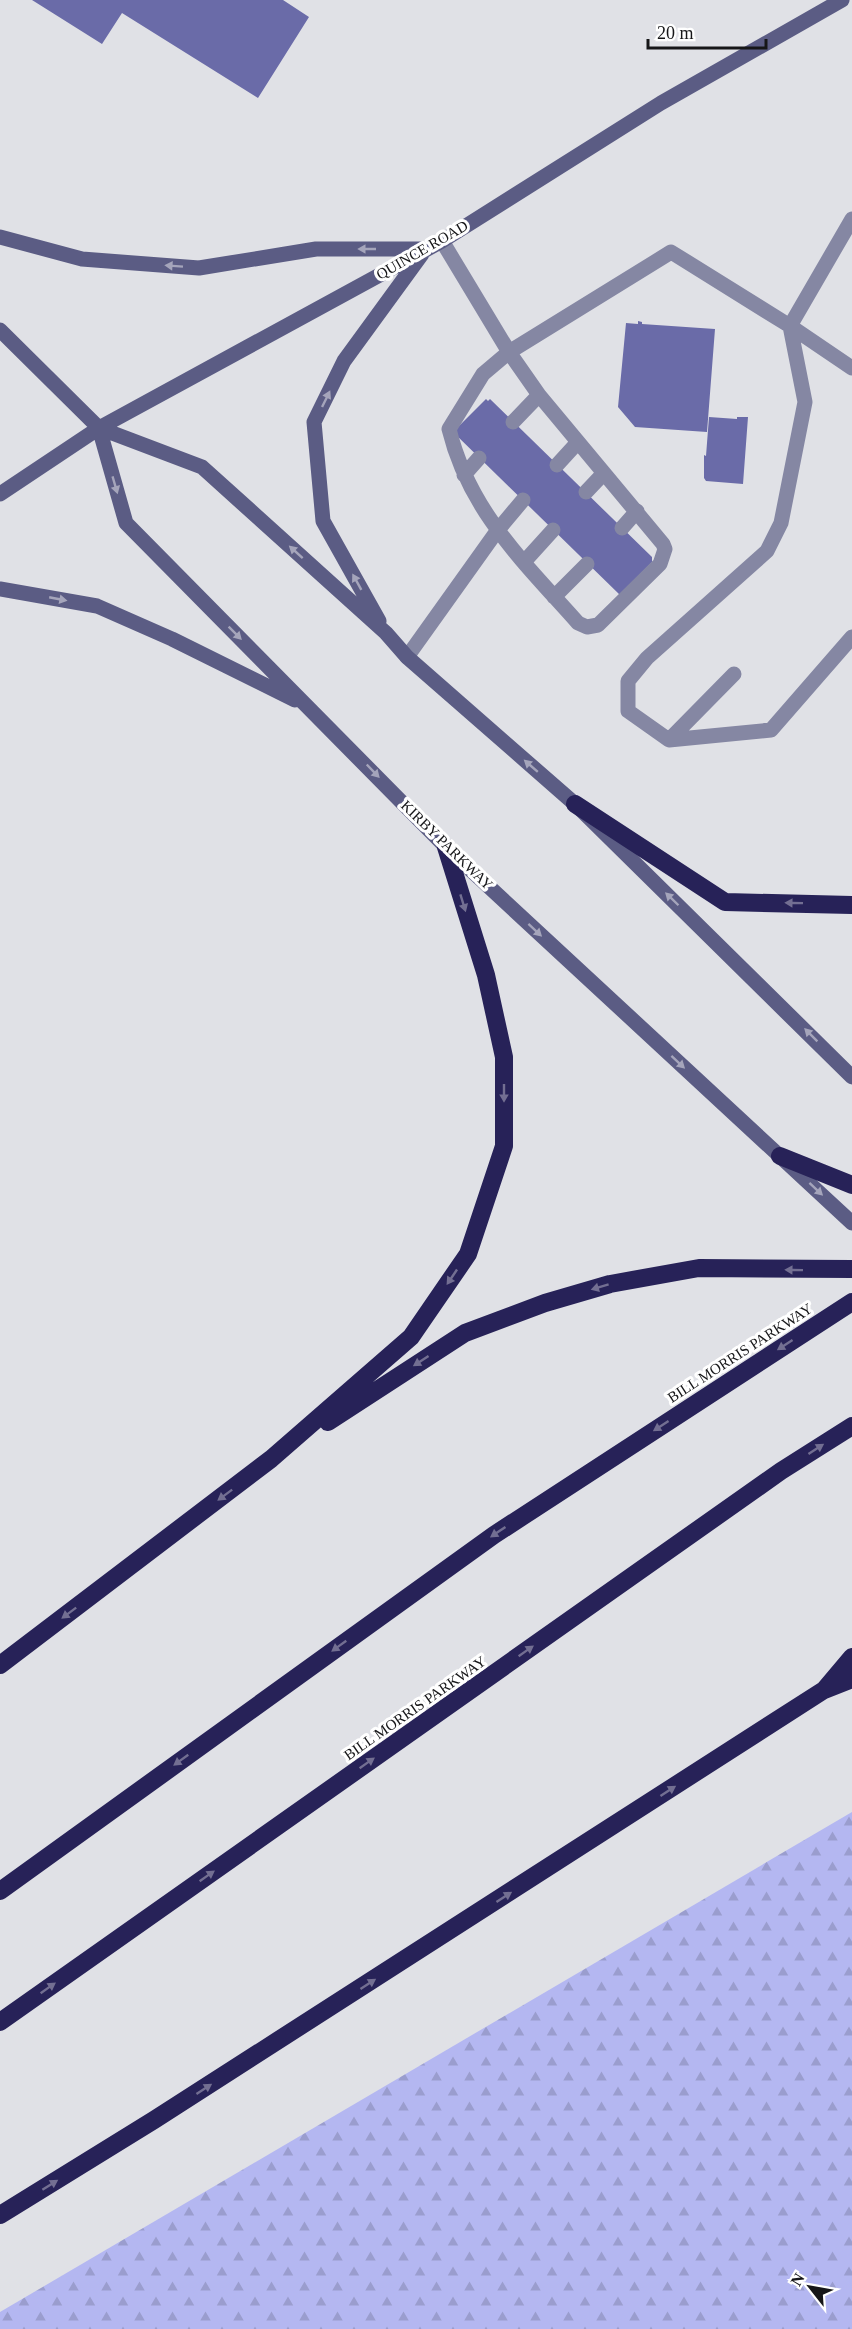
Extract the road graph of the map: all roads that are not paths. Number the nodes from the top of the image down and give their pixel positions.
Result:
1 (842, 0) edge
2 (852, 219) edge
3 (0, 237) edge
4 (442, 241) junction
5 (426, 249) junction
6 (790, 326) junction
7 (0, 330) edge
8 (509, 352) junction
9 (852, 368) edge
10 (539, 395) junction
11 (513, 422) dead end
12 (99, 428) junction
13 (578, 442) junction
14 (479, 458) dead end
15 (557, 465) dead end
16 (604, 473) junction
17 (464, 475) junction
18 (586, 492) dead end
19 (0, 494) edge
20 (523, 500) dead end
21 (637, 511) junction
22 (622, 528) dead end
23 (553, 530) dead end
24 (497, 531) junction
25 (524, 562) junction
26 (587, 564) dead end
27 (0, 589) edge
28 (554, 597) junction
29 (386, 633) junction
30 (852, 637) edge
31 (407, 657) junction
32 (734, 674) dead end
33 (308, 706) junction
34 (669, 740) junction
35 (575, 804) junction
36 (446, 847) junction
37 (852, 905) edge
38 (852, 1077) edge
39 (780, 1156) junction
40 (852, 1185) edge
41 (852, 1223) edge
42 (852, 1269) edge
43 (852, 1302) edge
44 (852, 1426) edge
45 (271, 1459) junction
46 (852, 1657) edge
47 (0, 1665) edge
48 (852, 1679) edge
49 (824, 1690) junction
50 (0, 1891) edge
51 (0, 2022) edge
52 (0, 2215) edge

1 - 4 main road, QUINCE ROAD
2 - 6 lane
5 -> 3 main road
4 - 5 main road, QUINCE ROAD
4 - 8 lane
5 - 12 main road, QUINCE ROAD
29 -> 5 main road
6 - 8 lane
6 - 9 lane
6 - 34 lane
7 - 12 main road, KIRBY PARKWAY
8 - 10 lane
8 - 17 lane
10 - 11 lane
10 - 13 lane
12 - 19 main road, QUINCE ROAD
29 -> 12 main road, KIRBY PARKWAY
12 -> 33 main road, KIRBY PARKWAY
13 - 15 lane
13 - 16 lane
14 - 17 lane
16 - 18 lane
16 - 21 lane
17 - 24 lane
20 - 24 lane
21 - 22 lane
21 - 28 lane
23 - 25 lane
24 - 25 lane
24 - 31 lane
25 - 28 lane
26 - 28 lane
27 -> 33 main road
29 - 31 main road, KIRBY PARKWAY
30 - 34 lane
35 -> 31 main road, KIRBY PARKWAY
32 - 34 lane
33 -> 36 main road, KIRBY PARKWAY
37 -> 35 highway
38 -> 35 main road, KIRBY PARKWAY
36 -> 39 main road, KIRBY PARKWAY
36 -> 45 highway
39 - 40 highway
39 -> 41 main road, KIRBY PARKWAY
42 -> 45 highway
43 -> 50 highway, BILL MORRIS PARKWAY
51 -> 44 highway, BILL MORRIS PARKWAY
45 -> 47 highway
46 - 49 highway
48 - 49 highway
52 -> 49 highway

